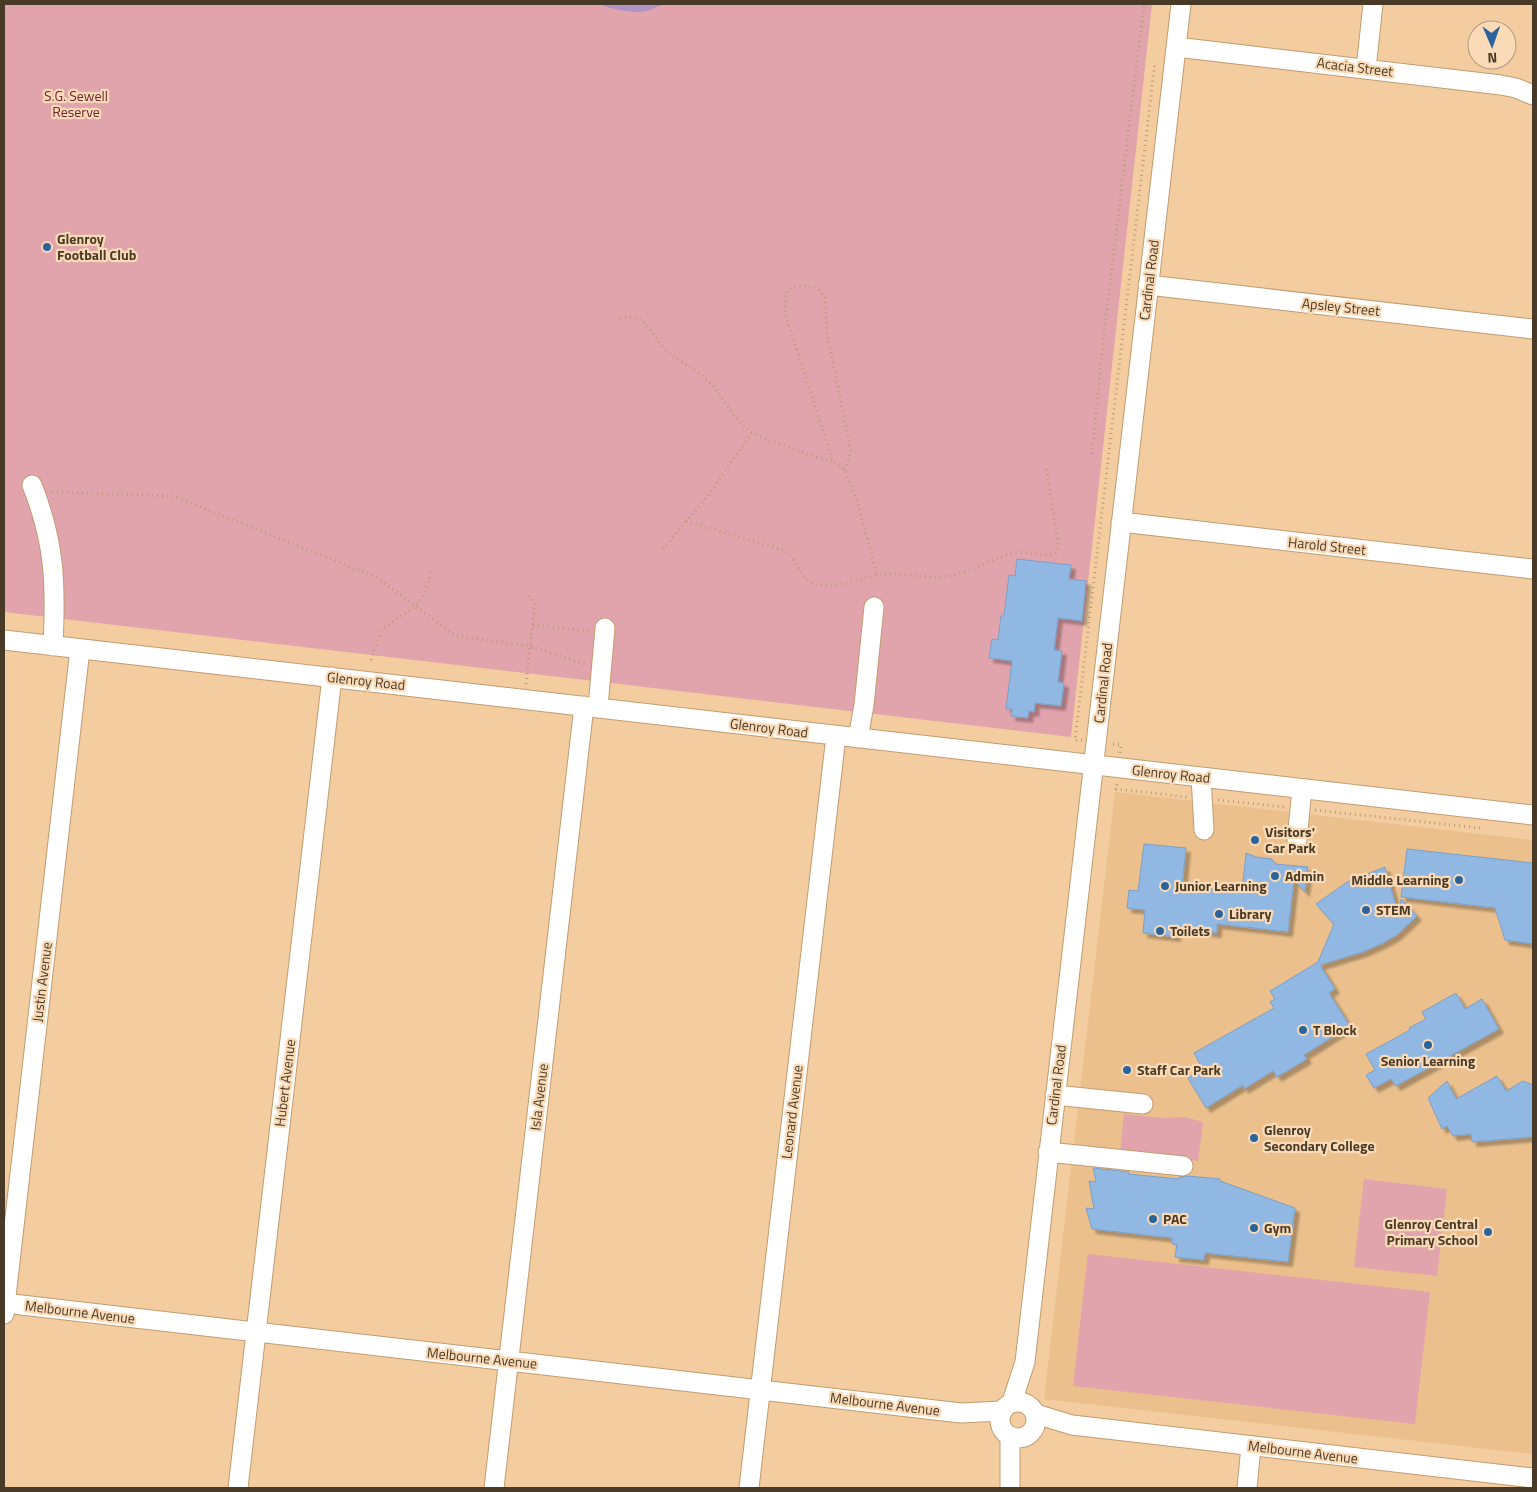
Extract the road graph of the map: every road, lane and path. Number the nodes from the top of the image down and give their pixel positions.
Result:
1 (1144, 4) edge
2 (1181, 4) edge
3 (1373, 4) edge
4 (1176, 46) junction
5 (1366, 69) junction
6 (1533, 95) edge
7 (1148, 285) junction
8 (620, 318) dead end
9 (1533, 329) edge
10 (752, 433) junction
11 (1092, 454) dead end
12 (833, 462) junction
13 (1046, 467) dead end
14 (845, 470) junction
15 (33, 488) joint
16 (686, 521) junction
17 (1121, 522) junction
18 (662, 549) dead end
19 (432, 569) dead end
20 (1533, 569) edge
21 (877, 575) junction
22 (527, 593) dead end
23 (416, 606) junction
24 (874, 607) dead end
25 (533, 625) junction
26 (605, 631) joint
27 (4, 640) edge
28 (53, 646) junction
29 (530, 646) junction
30 (80, 649) junction
31 (371, 660) dead end
32 (602, 669) junction
33 (332, 677) junction
34 (524, 699) junction
35 (591, 707) junction
36 (836, 736) junction
37 (858, 738) junction
38 (1094, 766) junction
39 (1201, 778) junction
40 (1302, 789) junction
41 (1533, 815) edge
42 (1204, 830) dead end
43 (1297, 840) dead end
44 (1055, 1095) junction
45 (1143, 1104) dead end
46 (1048, 1152) junction
47 (1182, 1166) dead end
48 (4, 1307) edge
49 (256, 1332) junction
50 (509, 1361) junction
51 (760, 1390) junction
52 (1018, 1420) junction
53 (1251, 1446) junction
54 (1533, 1478) edge
55 (1477, 1480) edge
56 (1011, 1485) edge
57 (238, 1488) edge
58 (494, 1488) edge
59 (749, 1488) edge
60 (1246, 1488) edge

1 - 11 path
2 - 4 street, Cardinal Road
3 - 5 street
4 - 5 street, Acacia Street
4 - 7 street, Cardinal Road
5 - 6 street, Acacia Street
7 - 9 street, Apsley Street
7 - 17 street, Cardinal Road
8 - 10 path
10 - 12 path
10 - 16 path
12 - 14 path
12 - 14 path
13 - 21 path
14 - 21 path
15 - 23 path
15 - 28 street
16 - 18 path
16 - 21 path
17 - 20 street, Harold Street
17 - 38 street, Cardinal Road
19 - 23 path
22 - 25 path
23 - 29 path
23 - 31 path
24 - 37 street
25 - 26 path
25 - 29 path
26 - 32 street, Isla Avenue
27 - 28 street, Glenroy Road
28 - 30 street, Glenroy Road
29 - 32 path
29 - 34 path
30 - 33 street, Glenroy Road
30 - 48 street, Justin Avenue
32 - 35 street, Isla Avenue
33 - 34 street, Glenroy Road
33 - 49 street, Hubert Avenue
34 - 35 street, Glenroy Road
35 - 36 street, Glenroy Road
35 - 50 street, Isla Avenue
36 - 37 street, Glenroy Road
36 - 51 street, Leonard Avenue
37 - 38 street, Glenroy Road
38 - 39 street, Glenroy Road
38 - 44 street, Cardinal Road
39 - 40 street, Glenroy Road
39 - 42 street
40 - 41 street, Glenroy Road
40 - 43 street
44 - 45 street
44 - 46 street, Cardinal Road
46 - 47 street
46 - 52 street, Cardinal Road
48 - 49 street, Melbourne Avenue
49 - 50 street, Melbourne Avenue
49 - 57 street, Hubert Avenue
50 - 51 street, Melbourne Avenue
50 - 58 street, Isla Avenue
51 - 52 street, Melbourne Avenue
51 - 59 street, Leonard Avenue
52 - 53 street, Melbourne Avenue
52 - 56 street, Cardinal Road
53 - 55 street, Melbourne Avenue
53 - 60 street
54 - 55 street, Melbourne Avenue

